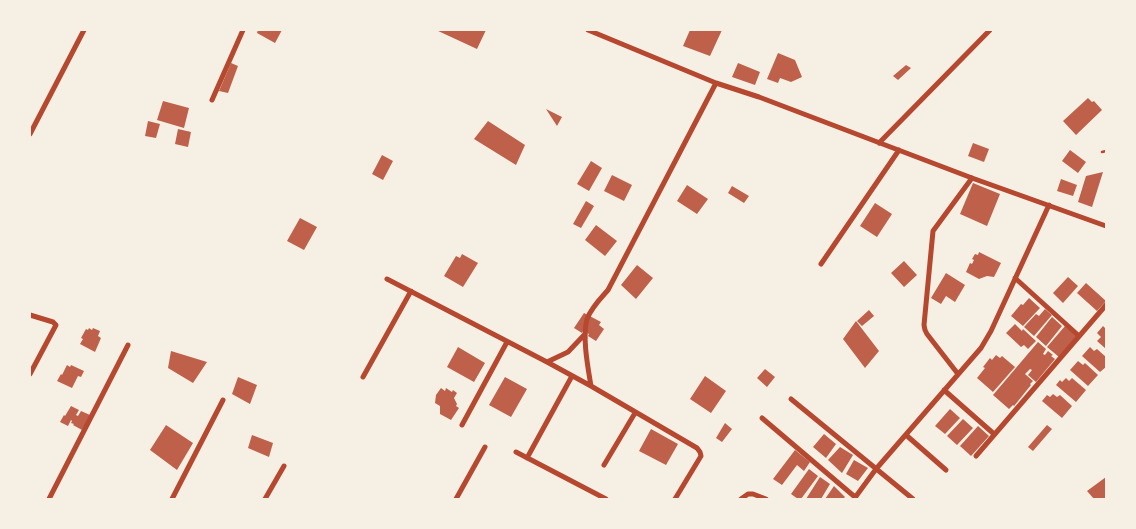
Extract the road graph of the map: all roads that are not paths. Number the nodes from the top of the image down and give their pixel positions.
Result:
1 (84, 30) edge
2 (243, 30) edge
3 (588, 30) edge
4 (990, 30) edge
5 (716, 83) junction
6 (212, 100) dead end
7 (30, 134) edge
8 (879, 143) junction
9 (899, 150) junction
10 (972, 178) junction
11 (1050, 205) junction
12 (1106, 226) edge
13 (821, 264) dead end
14 (1015, 278) junction
15 (387, 279) dead end
16 (411, 291) junction
17 (1106, 305) edge
18 (30, 315) edge
19 (585, 334) junction
20 (1079, 336) junction
21 (507, 342) junction
22 (128, 345) dead end
23 (547, 362) junction
24 (30, 374) edge
25 (958, 374) junction
26 (572, 376) junction
27 (363, 377) dead end
28 (591, 386) junction
29 (944, 390) junction
30 (791, 399) dead end
31 (223, 400) dead end
32 (635, 413) junction
33 (762, 418) dead end
34 (462, 425) dead end
35 (994, 434) junction
36 (906, 435) junction
37 (485, 447) dead end
38 (516, 452) dead end
39 (976, 456) dead end
40 (527, 458) junction
41 (604, 465) dead end
42 (284, 466) dead end
43 (876, 469) junction
44 (946, 470) dead end
45 (854, 498) edge
46 (49, 499) edge
47 (172, 499) edge
48 (265, 499) edge
49 (456, 499) edge
50 (606, 499) edge
51 (674, 499) edge
52 (741, 499) edge
53 (766, 499) edge
54 (913, 499) edge

1 - 7 street
2 - 6 street
3 - 5 street
4 - 8 street
5 - 8 street
5 - 19 street
8 - 9 street
9 - 10 street
9 - 13 street
10 - 11 street
10 - 25 street
11 - 12 street
11 - 14 street
14 - 20 street
14 - 25 street
15 - 16 street
16 - 21 street
16 - 27 street
17 - 20 street
18 - 24 street
19 - 23 street
19 - 28 street
20 - 35 street
21 - 23 street
21 - 34 street
22 - 46 street
23 - 26 street
25 - 29 street
26 - 28 street
26 - 40 street
28 - 32 street
29 - 35 street
29 - 36 street
30 - 43 street
31 - 47 street
32 - 41 street
32 - 51 street
33 - 45 street
35 - 39 street
36 - 43 street
36 - 44 street
37 - 49 street
38 - 40 street
40 - 50 street
42 - 48 street
43 - 45 street
43 - 54 street
52 - 53 street

